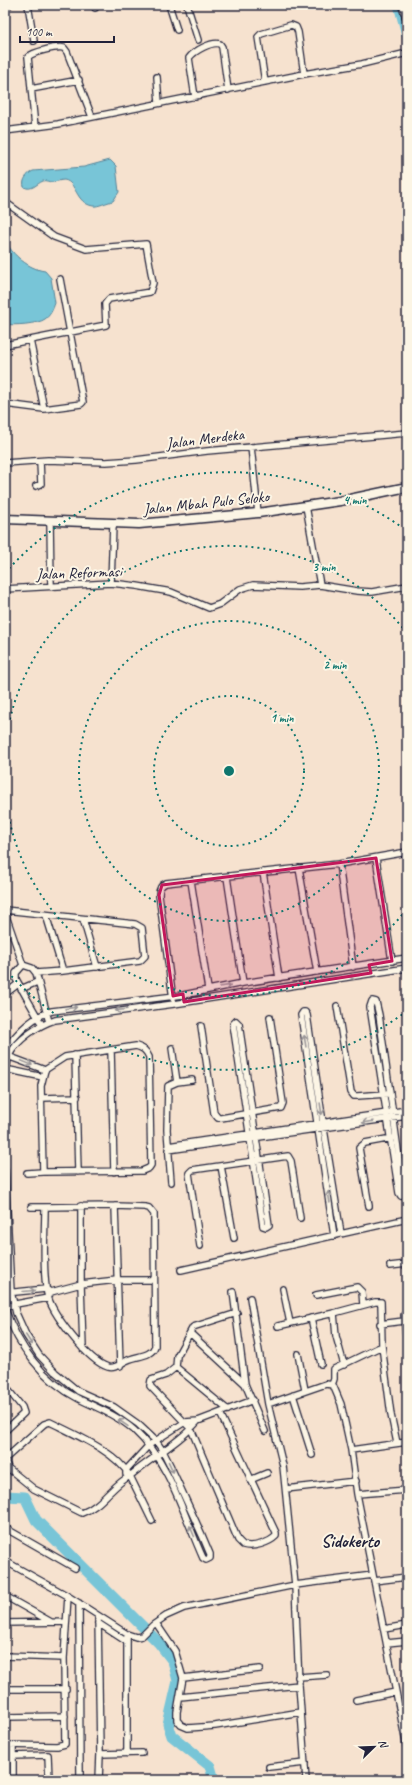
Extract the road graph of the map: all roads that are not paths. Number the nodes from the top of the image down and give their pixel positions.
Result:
1 (9, 5) edge
2 (28, 5) edge
3 (169, 5) edge
4 (187, 5) edge
5 (5, 6) edge
6 (177, 30) dead end
7 (198, 40) dead end
8 (34, 41) dead end
9 (407, 53) edge
10 (304, 74) junction
11 (157, 77) dead end
12 (79, 80) junction
13 (265, 82) junction
14 (31, 89) junction
15 (228, 90) junction
16 (195, 97) junction
17 (159, 103) junction
18 (92, 117) junction
19 (35, 127) junction
20 (5, 131) edge
21 (5, 202) edge
22 (60, 279) dead end
23 (70, 332) junction
24 (30, 340) junction
25 (5, 345) edge
26 (5, 404) edge
27 (44, 409) junction
28 (407, 433) edge
29 (251, 447) junction
30 (40, 461) junction
31 (5, 463) edge
32 (36, 486) dead end
33 (407, 487) edge
34 (306, 506) junction
35 (258, 513) junction
36 (5, 519) edge
37 (50, 520) junction
38 (113, 524) junction
39 (112, 583) junction
40 (320, 585) junction
41 (407, 586) edge
42 (51, 587) junction
43 (5, 589) edge
44 (407, 852) edge
45 (376, 858) junction
46 (339, 864) junction
47 (299, 868) junction
48 (263, 872) junction
49 (227, 877) junction
50 (191, 881) junction
51 (5, 910) edge
52 (5, 913) edge
53 (46, 914) junction
54 (83, 919) junction
55 (407, 958) edge
56 (392, 960) junction
57 (372, 964) junction
58 (23, 965) junction
59 (97, 967) junction
60 (352, 967) junction
61 (407, 968) edge
62 (63, 971) junction
63 (36, 972) junction
64 (317, 972) junction
65 (374, 973) junction
66 (301, 975) junction
67 (292, 977) junction
68 (279, 978) junction
69 (38, 982) junction
70 (243, 983) junction
71 (303, 984) junction
72 (19, 986) junction
73 (293, 986) junction
74 (208, 989) junction
75 (5, 994) edge
76 (183, 995) junction
77 (173, 996) junction
78 (145, 999) junction
79 (184, 1002) junction
80 (100, 1004) junction
81 (174, 1004) junction
82 (337, 1006) dead end
83 (146, 1007) junction
84 (46, 1012) junction
85 (101, 1013) junction
86 (37, 1017) junction
87 (270, 1017) dead end
88 (50, 1022) junction
89 (42, 1025) junction
90 (201, 1026) dead end
91 (379, 1039) junction
92 (6, 1046) edge
93 (172, 1048) dead end
94 (14, 1050) junction
95 (111, 1050) junction
96 (75, 1055) junction
97 (7, 1056) edge
98 (242, 1061) junction
99 (312, 1064) junction
100 (45, 1070) junction
101 (6, 1071) edge
102 (43, 1077) junction
103 (192, 1080) dead end
104 (177, 1082) junction
105 (387, 1094) junction
106 (77, 1097) junction
107 (42, 1098) junction
108 (407, 1110) edge
109 (253, 1112) junction
110 (246, 1114) junction
111 (390, 1116) junction
112 (407, 1116) edge
113 (320, 1126) junction
114 (255, 1132) junction
115 (248, 1134) junction
116 (390, 1138) junction
117 (397, 1138) junction
118 (253, 1139) junction
119 (168, 1148) junction
120 (256, 1160) junction
121 (221, 1166) junction
122 (5, 1171) edge
123 (43, 1172) junction
124 (78, 1172) junction
125 (114, 1172) junction
126 (27, 1173) dead end
127 (329, 1178) junction
128 (171, 1182) dead end
129 (5, 1189) edge
130 (81, 1206) junction
131 (115, 1206) junction
132 (263, 1206) dead end
133 (368, 1206) dead end
134 (31, 1207) dead end
135 (45, 1207) junction
136 (300, 1218) dead end
137 (407, 1219) edge
138 (341, 1234) junction
139 (334, 1236) junction
140 (234, 1238) dead end
141 (200, 1246) dead end
142 (407, 1264) edge
143 (390, 1266) dead end
144 (181, 1270) dead end
145 (118, 1280) junction
146 (154, 1280) junction
147 (81, 1284) junction
148 (283, 1289) dead end
149 (8, 1292) edge
150 (233, 1292) dead end
151 (49, 1293) junction
152 (316, 1295) dead end
153 (250, 1298) dead end
154 (13, 1304) junction
155 (363, 1305) junction
156 (5, 1306) edge
157 (5, 1309) edge
158 (236, 1313) junction
159 (334, 1313) junction
160 (407, 1313) edge
161 (311, 1318) junction
162 (404, 1321) junction
163 (290, 1323) junction
164 (380, 1324) junction
165 (278, 1326) dead end
166 (190, 1334) junction
167 (406, 1335) dead end
168 (382, 1346) junction
169 (84, 1349) junction
170 (298, 1354) dead end
171 (321, 1364) dead end
172 (344, 1365) junction
173 (120, 1366) junction
174 (176, 1367) junction
175 (245, 1384) junction
176 (332, 1384) junction
177 (5, 1386) edge
178 (305, 1390) junction
179 (293, 1395) junction
180 (252, 1400) junction
181 (268, 1404) junction
182 (228, 1410) junction
183 (220, 1413) junction
184 (198, 1421) junction
185 (184, 1422) junction
186 (191, 1429) junction
187 (5, 1431) edge
188 (265, 1431) dead end
189 (156, 1441) junction
190 (407, 1442) edge
191 (397, 1443) junction
192 (149, 1445) junction
193 (351, 1450) junction
194 (164, 1451) junction
195 (312, 1455) dead end
196 (157, 1456) junction
197 (126, 1470) junction
198 (267, 1473) dead end
199 (128, 1477) junction
200 (250, 1480) junction
201 (356, 1481) junction
202 (286, 1490) junction
203 (407, 1490) edge
204 (358, 1494) junction
205 (187, 1502) junction
206 (181, 1505) junction
207 (152, 1521) dead end
208 (5, 1528) edge
209 (5, 1561) edge
210 (75, 1568) dead end
211 (407, 1577) edge
212 (374, 1578) junction
213 (295, 1585) junction
214 (5, 1596) edge
215 (68, 1596) junction
216 (79, 1603) junction
217 (98, 1616) junction
218 (52, 1622) junction
219 (66, 1622) junction
220 (5, 1623) edge
221 (98, 1623) junction
222 (155, 1624) junction
223 (407, 1625) edge
224 (384, 1629) junction
225 (127, 1634) junction
226 (407, 1641) edge
227 (127, 1642) junction
228 (387, 1643) junction
229 (5, 1656) edge
230 (64, 1658) junction
231 (260, 1669) dead end
232 (327, 1675) dead end
233 (298, 1677) junction
234 (183, 1678) junction
235 (299, 1685) junction
236 (5, 1688) edge
237 (66, 1688) junction
238 (396, 1692) junction
239 (180, 1697) junction
240 (356, 1700) dead end
241 (301, 1712) junction
242 (65, 1716) junction
243 (5, 1717) edge
244 (5, 1745) edge
245 (13, 1745) junction
246 (48, 1746) junction
247 (407, 1748) edge
248 (100, 1754) junction
249 (127, 1754) junction
250 (142, 1754) dead end
251 (13, 1756) junction
252 (48, 1756) junction
253 (305, 1763) junction
254 (269, 1767) dead end
255 (13, 1780) edge
256 (49, 1780) edge
257 (80, 1780) edge
258 (99, 1780) edge
259 (306, 1780) edge

1 - 5 street
2 - 8 street
3 - 6 street
4 - 7 street
9 - 10 street
10 - 13 street
10 - 13 street
11 - 17 street
12 - 14 street
12 - 14 street
12 - 18 street
13 - 15 street
14 - 19 street
15 - 16 street
15 - 16 street
16 - 17 street
17 - 18 street
18 - 19 street
19 - 20 street
21 - 23 street
22 - 23 street
23 - 24 street
23 - 27 street
24 - 25 street
24 - 27 street
26 - 27 street
28 - 29 street, Jalan Merdeka
29 - 30 street, Jalan Merdeka
29 - 35 street
30 - 31 street, Jalan Merdeka
30 - 32 street
33 - 34 street, Jalan Mbah Pulo Seloko
34 - 35 street, Jalan Mbah Pulo Seloko
34 - 40 street
35 - 38 street, Jalan Mbah Pulo Seloko
36 - 37 street, Jalan Mbah Pulo Seloko
37 - 38 street, Jalan Mbah Pulo Seloko
37 - 42 street
38 - 39 street
39 - 40 street, Jalan Reformasi
39 - 42 street, Jalan Reformasi
40 - 41 street, Jalan Reformasi
42 - 43 street, Jalan Reformasi
44 - 45 street
45 - 46 street
45 - 56 street
46 - 47 street
46 - 60 street
47 - 48 street
47 - 64 street
48 - 49 street
48 - 68 street
49 - 50 street
49 - 70 street
50 - 74 street
50 - 77 street
51 - 53 street
52 - 58 street
53 - 54 street
53 - 62 street
54 - 59 street
54 - 59 street
55 - 56 street
56 - 57 street
57 - 60 street
57 - 65 street
58 - 63 street
58 - 72 street
59 - 62 street
60 - 64 street
61 - 65 street
62 - 63 street
63 - 69 street
64 - 66 street
65 -> 71 street
66 - 67 street
66 - 71 street
67 - 68 street
67 - 73 street
68 - 70 street
69 - 72 street
69 - 84 street
74 -> 70 street
71 - 73 street
72 - 75 street
72 - 86 street
73 - 79 street
74 - 76 street
76 - 77 street
76 - 79 street
77 - 78 street
77 - 81 street
78 - 80 street
78 - 83 street
79 - 81 street
84 -> 80 street
80 - 85 street
81 - 83 street
82 - 105 street
83 -> 85 street
84 - 86 street
84 - 88 street
85 - 88 street
86 - 89 street
86 - 92 street
87 - 109 street
88 - 89 street
89 - 94 street
90 - 110 street
91 - 91 street
91 - 105 street
92 - 94 street
93 - 104 street
94 - 97 street
95 - 96 street
95 - 125 street
95 - 125 street
96 - 100 street
96 - 106 street
97 -> 100 street
97 - 101 street
98 - 98 street
98 - 109 street
98 - 110 street
99 -> 99 street
99 - 113 street
100 - 102 street
101 - 102 street
102 - 107 street
103 - 104 street
104 - 119 street
105 - 111 street
106 - 107 street
106 - 124 street
107 - 123 street
108 - 111 street
109 - 110 street
109 - 114 street
110 - 115 street
111 - 112 street
111 - 113 street
111 - 116 street
111 - 117 street
113 - 114 street
113 - 118 street
113 - 127 street
114 - 115 street
114 - 118 street
115 - 118 street
115 - 119 street
116 - 117 street
116 - 117 street
116 - 133 street
118 - 119 street
118 - 120 street
119 - 128 street
120 - 121 street
120 - 132 street
120 - 136 street
121 - 140 street
121 - 141 street
122 - 129 street
123 - 124 street
123 - 126 street
124 - 125 street
127 - 138 street
139 -> 127 street
129 - 149 street
130 - 131 street
130 - 135 street
130 - 147 street
131 - 145 street
131 - 146 street
134 - 135 street
135 - 151 street
137 - 138 street
138 - 139 street
139 - 144 street
142 - 143 street
145 - 146 street
145 - 147 street
145 - 173 street
146 - 173 street
147 - 151 street
147 - 169 street
148 - 163 street
149 -> 151 street
149 - 154 street
150 - 158 street
151 - 154 street
151 - 169 street
152 - 155 street
153 - 181 street
154 - 156 street
154 -> 189 street
155 - 159 street
155 - 164 street
192 -> 157 street
158 - 166 street
158 - 175 street
159 - 161 street
159 - 172 street
160 - 162 street
161 - 163 street
161 - 171 street
162 - 164 street
162 - 167 street
163 - 165 street
164 - 168 street
166 - 174 street
166 - 175 street
168 - 172 street
168 - 191 street
169 - 173 street
170 - 178 street
172 - 176 street
174 - 182 street
174 - 185 street
175 - 180 street
176 - 178 street
176 - 193 street
177 - 187 street
178 - 179 street
179 - 181 street
179 - 195 street
180 - 182 street
180 - 188 street
181 - 202 street
182 - 183 street
183 - 184 street
183 - 200 street
184 - 185 street
184 - 186 street
185 - 186 street
185 - 189 street
186 - 194 street
186 - 200 street
189 - 192 street
189 - 194 street
190 - 191 street
191 - 193 street
192 - 196 street
192 - 197 street
193 - 201 street
194 - 196 street
194 -> 205 street
196 - 199 street
196 - 206 street
197 - 199 street
197 - 199 street
198 - 200 street
199 - 207 street
201 - 202 street
201 - 204 street
202 - 213 street
203 - 204 street
204 - 212 street
205 - 206 street
205 -> 206 street
208 - 210 street
209 - 215 street
211 - 212 street
212 - 213 street
212 - 224 street
213 - 222 street
213 - 233 street
214 - 218 street
215 - 216 street
215 - 219 street
216 - 217 street
216 - 257 street
217 - 221 street
217 - 225 street
218 - 219 street
218 - 220 street
219 - 230 street
221 - 227 street
221 - 248 street
222 - 225 street
222 - 234 street
223 - 224 street
224 - 228 street
225 - 227 street
226 - 228 street
227 - 249 street
228 - 238 street
229 - 230 street
230 - 237 street
231 - 234 street
232 - 233 street
233 - 235 street
234 - 239 street
235 - 239 street
235 - 241 street
236 - 237 street
237 - 242 street
238 - 240 street
238 - 247 street
239 - 241 street
241 - 253 street
242 - 243 street
242 - 246 street
244 - 245 street
245 - 246 street
245 - 251 street
246 - 252 street
248 - 249 street
248 - 258 street
249 - 250 street
251 - 252 street
251 - 255 street
252 - 256 street
253 - 254 street
253 - 259 street

